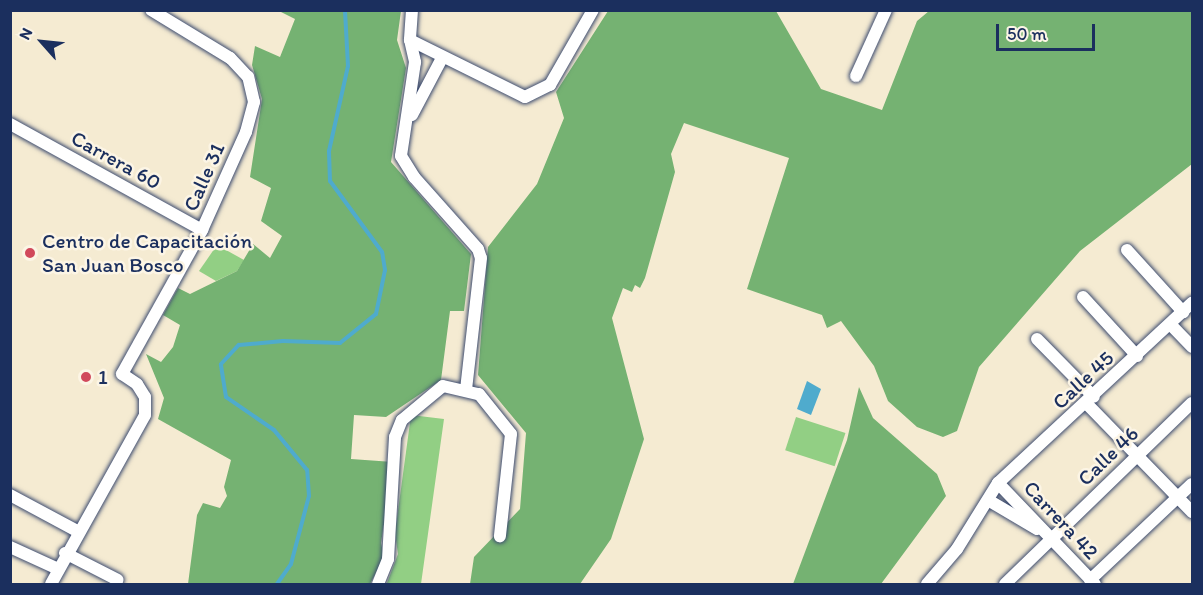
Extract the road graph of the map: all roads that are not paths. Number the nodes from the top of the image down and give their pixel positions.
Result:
1 (151, 10) edge
2 (412, 10) edge
3 (593, 10) edge
4 (886, 10) edge
5 (410, 40) junction
6 (442, 58) junction
7 (856, 76) dead end
8 (10, 124) edge
9 (408, 124) junction
10 (202, 230) junction
11 (1127, 250) dead end
12 (1083, 297) dead end
13 (1192, 303) edge
14 (1183, 312) junction
15 (1170, 324) junction
16 (1037, 339) dead end
17 (1192, 346) edge
18 (1137, 356) junction
19 (466, 390) junction
20 (1090, 401) junction
21 (1192, 403) edge
22 (1136, 455) junction
23 (998, 483) junction
24 (1192, 484) edge
25 (10, 495) edge
26 (1178, 498) junction
27 (988, 500) junction
28 (1192, 512) edge
29 (79, 532) junction
30 (500, 536) dead end
31 (1051, 537) junction
32 (10, 547) edge
33 (65, 553) junction
34 (58, 570) junction
35 (118, 580) dead end
36 (1092, 582) edge
37 (51, 585) edge
38 (378, 585) edge
39 (927, 585) edge
40 (1005, 585) edge

1 - 10 street, Calle 31
2 - 5 street
3 - 6 street
4 - 7 street
5 - 6 street
5 - 9 street
6 - 9 street
8 - 10 street, Carrera 60
9 - 19 street
10 - 29 street, Calle 31
11 - 14 street
12 - 18 street
13 - 14 street, Calle 45
14 - 15 street, Calle 45
15 - 17 street
15 - 18 street, Calle 45
16 - 20 street
18 - 20 street, Calle 45
19 - 30 street
19 - 38 street
20 - 22 street
20 - 23 street, Calle 45
21 - 22 street, Calle 46
22 - 26 street
22 - 31 street, Calle 46
23 - 27 street, Calle 45
23 - 31 street, Carrera 42
24 - 26 street
25 - 29 street
26 - 28 street
26 - 36 street
27 - 31 street
27 - 39 street, Calle 45
29 - 33 street
31 - 36 street, Carrera 42
31 - 40 street, Calle 46
32 - 34 street
33 - 34 street
33 - 35 street
34 - 37 street

